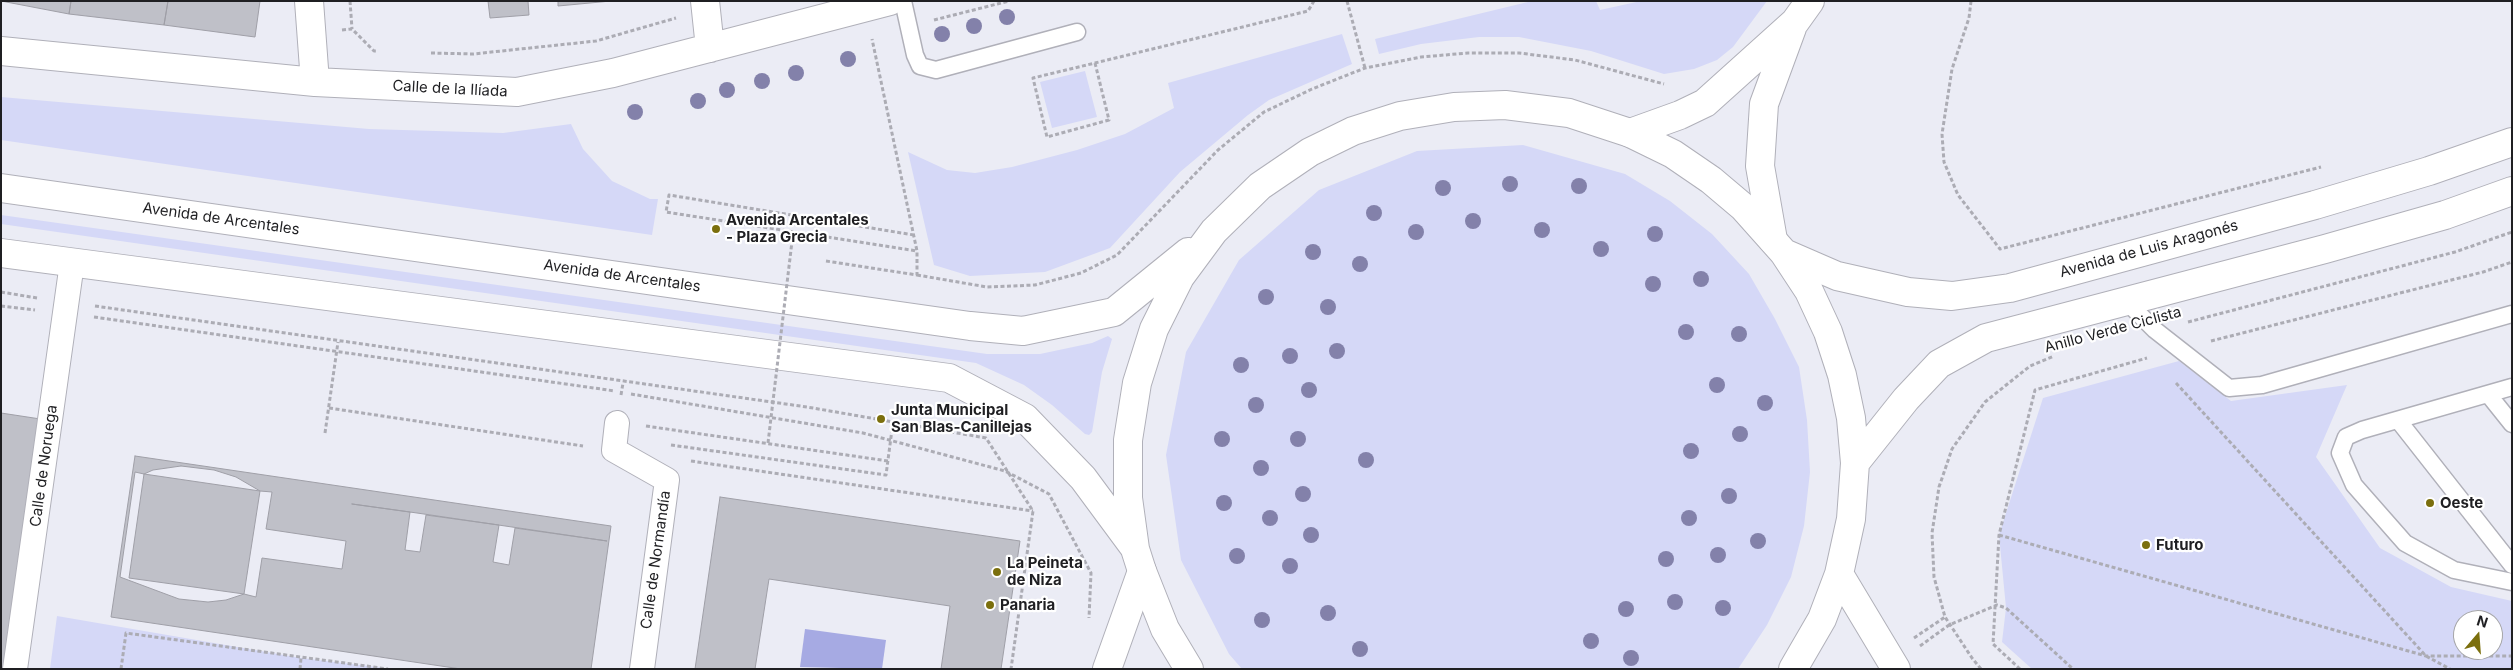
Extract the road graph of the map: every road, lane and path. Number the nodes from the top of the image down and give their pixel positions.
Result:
1 (309, 1) edge
2 (350, 1) edge
3 (705, 1) edge
4 (890, 1) edge
5 (903, 1) edge
6 (1314, 1) edge
7 (1347, 1) edge
8 (1971, 1) edge
9 (1802, 12) edge
10 (682, 14) dead end
11 (352, 29) junction
12 (1077, 32) dead end
13 (312, 33) junction
14 (871, 36) dead end
15 (710, 48) junction
16 (384, 51) dead end
17 (1, 52) edge
18 (424, 52) dead end
19 (1095, 63) junction
20 (1365, 68) dead end
21 (315, 82) junction
22 (1630, 133) junction
23 (2512, 142) edge
24 (2327, 165) dead end
25 (1, 188) edge
26 (2512, 192) edge
27 (1214, 231) junction
28 (2512, 232) edge
29 (794, 233) junction
30 (914, 235) junction
31 (1779, 247) junction
32 (917, 251) junction
33 (1, 253) edge
34 (826, 261) dead end
35 (2512, 262) edge
36 (72, 263) junction
37 (1, 292) edge
38 (67, 302) junction
39 (2127, 302) junction
40 (2512, 314) edge
41 (101, 318) dead end
42 (2156, 330) junction
43 (338, 342) junction
44 (2178, 349) junction
45 (337, 353) junction
46 (2062, 354) dead end
47 (2172, 379) dead end
48 (2512, 388) edge
49 (2488, 394) junction
50 (2398, 420) junction
51 (894, 422) junction
52 (617, 423) dead end
53 (2512, 424) edge
54 (642, 426) dead end
55 (325, 433) dead end
56 (892, 440) junction
57 (768, 443) junction
58 (669, 445) dead end
59 (888, 461) junction
60 (1854, 464) junction
61 (1006, 471) junction
62 (1999, 535) junction
63 (1138, 560) junction
64 (2512, 565) edge
65 (1839, 574) junction
66 (2512, 582) edge
67 (1997, 605) junction
68 (1945, 617) junction
69 (1949, 625) junction
70 (1088, 626) dead end
71 (1912, 640) dead end
72 (1917, 647) dead end
73 (2426, 656) junction
74 (2512, 656) edge
75 (301, 658) junction
76 (16, 669) edge
77 (121, 669) edge
78 (300, 669) edge
79 (388, 669) edge
80 (642, 669) edge
81 (1012, 669) edge
82 (1107, 669) edge
83 (1189, 669) edge
84 (1793, 669) edge
85 (1896, 669) edge
86 (1981, 669) edge
87 (2020, 669) edge
88 (2073, 669) edge
89 (2450, 669) edge

1 - 13 main road
2 - 11 path
3 - 15 main road
4 - 15 main road, Calle de la Ilíada
5 - 12 lane
6 - 19 path
7 - 20 path
8 - 24 path
9 - 22 main road
9 - 31 main road
10 - 18 path
11 - 13 path
11 - 16 path
13 - 21 main road
14 - 30 path
15 - 21 main road, Calle de la Ilíada
17 - 21 main road, Calle de la Ilíada
19 - 19 path
22 - 27 main road
22 - 31 main road
23 - 31 main road, Avenida de Luis Aragonés
25 - 27 main road, Avenida de Arcentales
26 - 39 main road
27 - 63 main road
28 - 42 path, Anillo Verde Ciclista
29 - 30 path
29 - 32 path
29 - 57 path, bridge
30 - 32 path
31 - 60 main road
32 - 34 path
33 - 36 main road
35 - 44 path
36 - 38 street, Calle de Noruega
36 - 63 main road
37 - 38 path
38 - 43 path
38 - 76 street, Calle de Noruega
39 - 42 lane
39 - 60 main road
40 - 44 lane
41 - 45 path
42 - 44 lane
43 - 45 path
43 - 51 path
44 - 62 path
45 - 55 path
45 - 56 path
46 - 68 path, Anillo Verde Ciclista
47 - 73 path
48 - 49 lane
49 - 50 lane
49 - 53 lane
50 - 64 lane
50 - 66 lane
51 - 56 path
51 - 61 path
52 - 80 street, Calle de Normandía
54 - 57 path
56 - 59 path
56 - 61 path
57 - 59 path
58 - 59 path
60 - 65 main road
61 - 70 path
61 - 81 path
62 - 67 path
62 - 73 path
63 - 82 main road
63 - 83 main road
65 - 84 main road
65 - 85 main road
67 - 69 path
67 - 87 path
67 - 88 path
68 - 69 path, Anillo Verde Ciclista
68 - 71 path
69 - 72 path
69 - 86 path, Anillo Verde Ciclista
73 - 74 path
73 - 89 path
75 - 77 path
75 - 78 path
75 - 79 path

